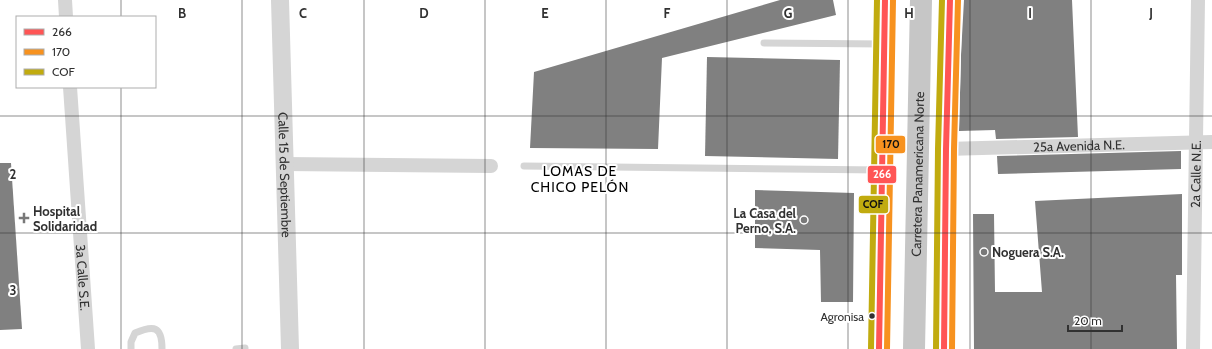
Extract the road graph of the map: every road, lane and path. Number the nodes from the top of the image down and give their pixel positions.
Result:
1 (65, 0) edge
2 (280, 0) edge
3 (884, 0) edge
4 (921, 0) edge
5 (950, 0) edge
6 (1198, 0) edge
7 (66, 16) edge
8 (764, 43) dead end
9 (884, 44) junction
10 (70, 88) edge
11 (1196, 142) junction
12 (1212, 142) edge
13 (946, 149) junction
14 (284, 164) junction
15 (491, 166) dead end
16 (524, 166) dead end
17 (883, 170) junction
18 (245, 348) edge
19 (88, 349) edge
20 (131, 349) edge
21 (162, 349) edge
22 (236, 349) edge
23 (290, 349) edge
24 (879, 349) edge
25 (914, 349) edge
26 (944, 349) edge
27 (1192, 349) edge

1 - 7 street
2 - 14 street, Calle 15 de Septiembre
3 - 9 street
4 - 25 highway, Carretera Panamericana Norte
5 - 13 highway
6 - 11 street, 2a Calle N.E.
8 - 9 lane
9 - 17 street
10 - 19 street, 3a Calle S.E.
11 - 12 street, 25a Avenida N.E.
11 - 13 street, 25a Avenida N.E.
11 - 27 street, 2a Calle N.E.
13 - 26 highway
14 - 15 street
14 - 23 street, Calle 15 de Septiembre
16 - 17 lane
17 - 24 street
18 - 22 lane
20 - 21 lane

